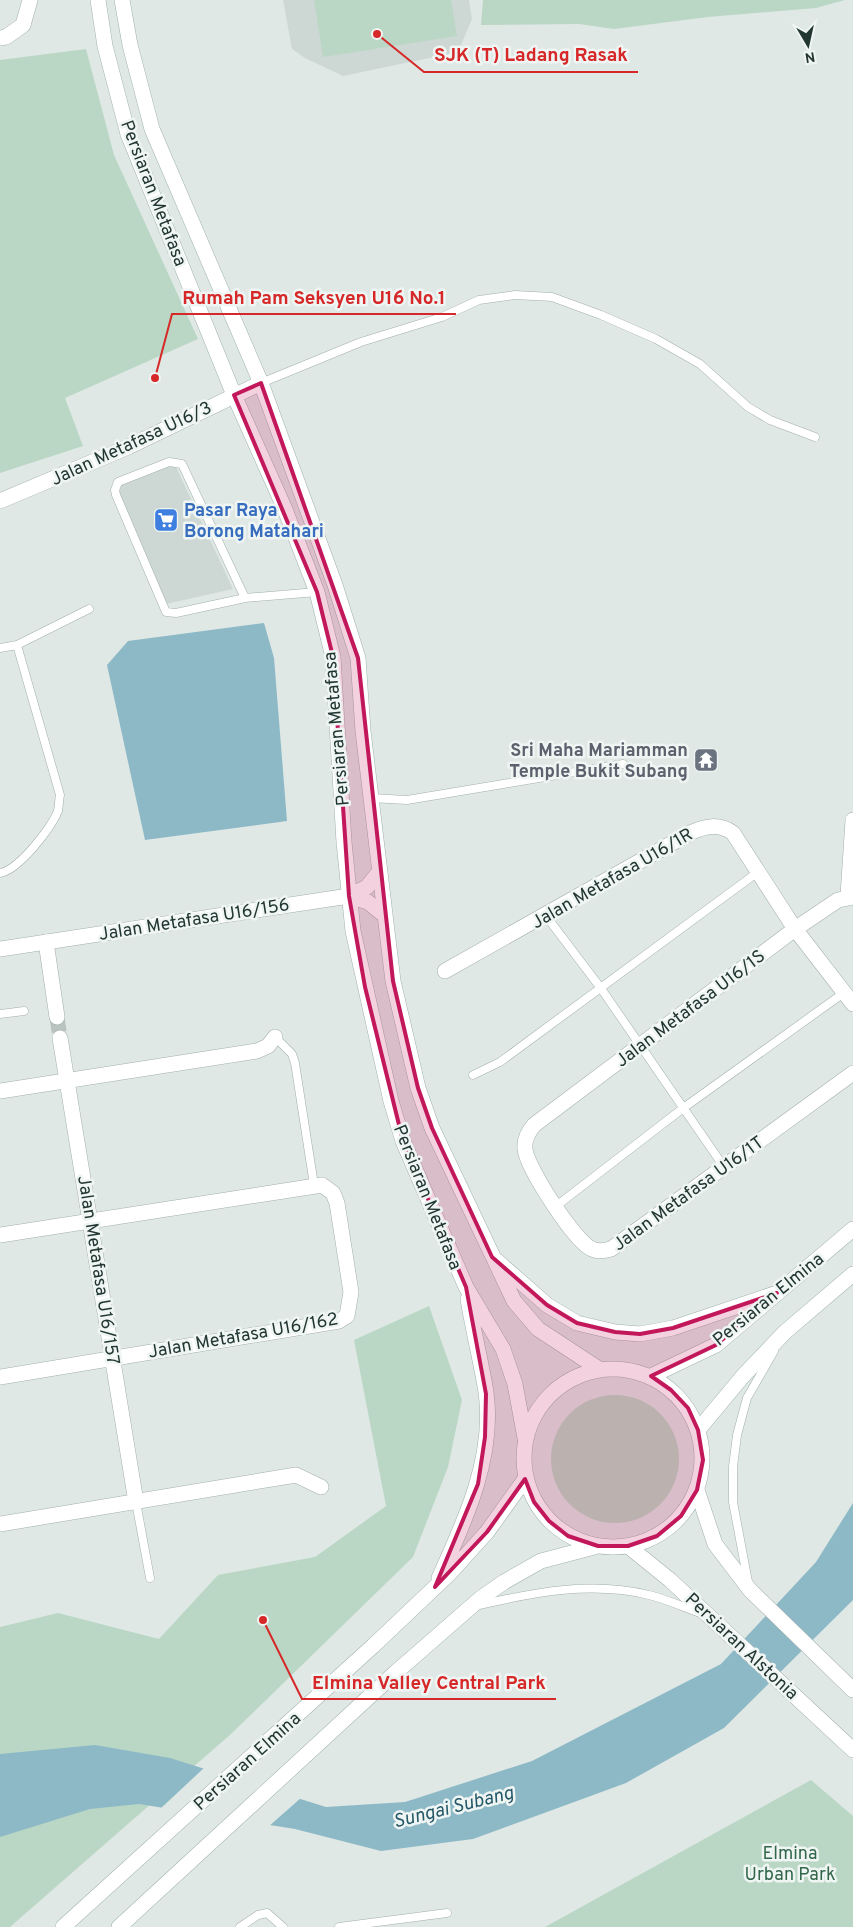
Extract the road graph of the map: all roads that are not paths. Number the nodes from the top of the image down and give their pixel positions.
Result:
1 (30, 0) edge
2 (98, 0) edge
3 (122, 0) edge
4 (0, 38) edge
5 (261, 383) junction
6 (234, 395) junction
7 (815, 437) dead end
8 (0, 502) edge
9 (317, 592) junction
10 (245, 598) junction
11 (89, 608) dead end
12 (17, 645) junction
13 (0, 648) edge
14 (622, 764) dead end
15 (371, 798) junction
16 (853, 820) edge
17 (853, 826) edge
18 (0, 872) edge
19 (379, 872) junction
20 (758, 872) junction
21 (349, 896) junction
22 (850, 897) edge
23 (384, 915) junction
24 (546, 916) junction
25 (795, 929) junction
26 (46, 942) junction
27 (0, 950) edge
28 (445, 971) dead end
29 (600, 988) junction
30 (849, 998) edge
31 (24, 1010) dead end
32 (0, 1014) edge
33 (57, 1017) tunnel mouth
34 (275, 1037) joint
35 (60, 1038) tunnel mouth
36 (639, 1046) junction
37 (853, 1073) edge
38 (472, 1075) dead end
39 (66, 1079) junction
40 (0, 1091) edge
41 (682, 1109) junction
42 (534, 1125) joint
43 (724, 1167) junction
44 (314, 1185) junction
45 (555, 1207) junction
46 (91, 1220) junction
47 (853, 1229) edge
48 (0, 1235) edge
49 (492, 1257) junction
50 (853, 1274) edge
51 (466, 1287) junction
52 (777, 1293) junction
53 (785, 1332) junction
54 (114, 1358) junction
55 (599, 1369) junction
56 (651, 1376) junction
57 (0, 1377) edge
58 (698, 1430) junction
59 (525, 1438) junction
60 (525, 1479) junction
61 (321, 1487) dead end
62 (697, 1490) junction
63 (136, 1502) junction
64 (0, 1524) edge
65 (598, 1546) junction
66 (628, 1546) junction
67 (150, 1578) dead end
68 (435, 1586) junction
69 (750, 1590) junction
70 (472, 1606) junction
71 (706, 1615) junction
72 (853, 1690) edge
73 (853, 1750) edge
74 (447, 1913) dead end
75 (124, 1922) edge
76 (63, 1927) edge
77 (240, 1927) edge
78 (283, 1927) edge
79 (339, 1927) edge

1 - 4 main road
2 - 6 main road, Persiaran Metafasa
3 - 5 main road, Persiaran Metafasa
5 - 6 main road, Jalan Metafasa U16/3
5 - 7 lane
5 - 15 main road, Persiaran Metafasa
6 - 8 main road, Jalan Metafasa U16/3
6 - 9 main road, Persiaran Metafasa
9 - 10 lane
9 - 21 main road, Persiaran Metafasa
10 - 10 lane
11 - 12 lane
12 - 13 lane
12 - 18 lane
14 - 15 lane
15 - 19 main road, Persiaran Metafasa
16 - 17 main road
17 - 22 main road
19 - 21 main road
19 - 23 main road, Persiaran Metafasa
20 - 24 main road, Jalan Metafasa U16/1R
20 - 25 main road, Jalan Metafasa U16/1R
20 - 29 lane
21 - 23 main road
21 - 26 main road, Jalan Metafasa U16/156
21 - 51 main road, Persiaran Metafasa
22 - 25 main road, Jalan Metafasa U16/1S
23 - 49 main road, Persiaran Metafasa
24 - 28 main road, Jalan Metafasa U16/1R
24 - 29 lane
25 - 30 main road
25 - 36 main road, Jalan Metafasa U16/1S
26 - 27 main road, Jalan Metafasa U16/156
26 - 33 main road
29 - 36 lane
29 - 38 lane
30 - 41 lane
31 - 32 lane
34 - 39 main road
34 - 44 lane
35 - 39 main road, Jalan Metafasa U16/157
36 - 41 lane
36 - 42 main road, Jalan Metafasa U16/1S
37 - 43 main road, Jalan Metafasa U16/1T
39 - 40 main road
39 - 46 main road, Jalan Metafasa U16/157
41 - 43 lane
41 - 45 lane
42 - 45 main road, Jalan Metafasa U16/1T
43 - 45 main road, Jalan Metafasa U16/1T
44 - 46 main road
44 - 54 main road, Jalan Metafasa U16/162
46 - 48 main road
46 - 54 main road, Jalan Metafasa U16/157
47 - 52 main road, Persiaran Elmina
49 - 52 main road
49 - 55 main road, Persiaran Metafasa
50 - 53 main road, Persiaran Elmina
51 - 59 main road, Persiaran Metafasa
51 - 68 main road
52 - 56 main road, Persiaran Elmina
53 - 58 main road, Persiaran Elmina
53 - 69 lane
54 - 57 main road
54 - 63 main road, Jalan Metafasa U16/157
55 - 56 main road
55 - 59 main road
56 - 58 main road
58 - 62 main road
59 - 60 main road
60 - 65 main road
60 - 68 main road, Persiaran Elmina
61 - 63 main road
62 - 66 main road
62 - 69 main road
63 - 64 main road
63 - 67 lane
65 - 66 main road
65 - 70 main road, Persiaran Elmina
66 - 71 main road, Persiaran Alstonia
68 - 76 main road, Persiaran Elmina
69 - 72 main road
70 - 71 lane
70 - 75 main road, Persiaran Elmina
71 - 73 main road, Persiaran Alstonia
74 - 79 lane
77 - 78 lane

